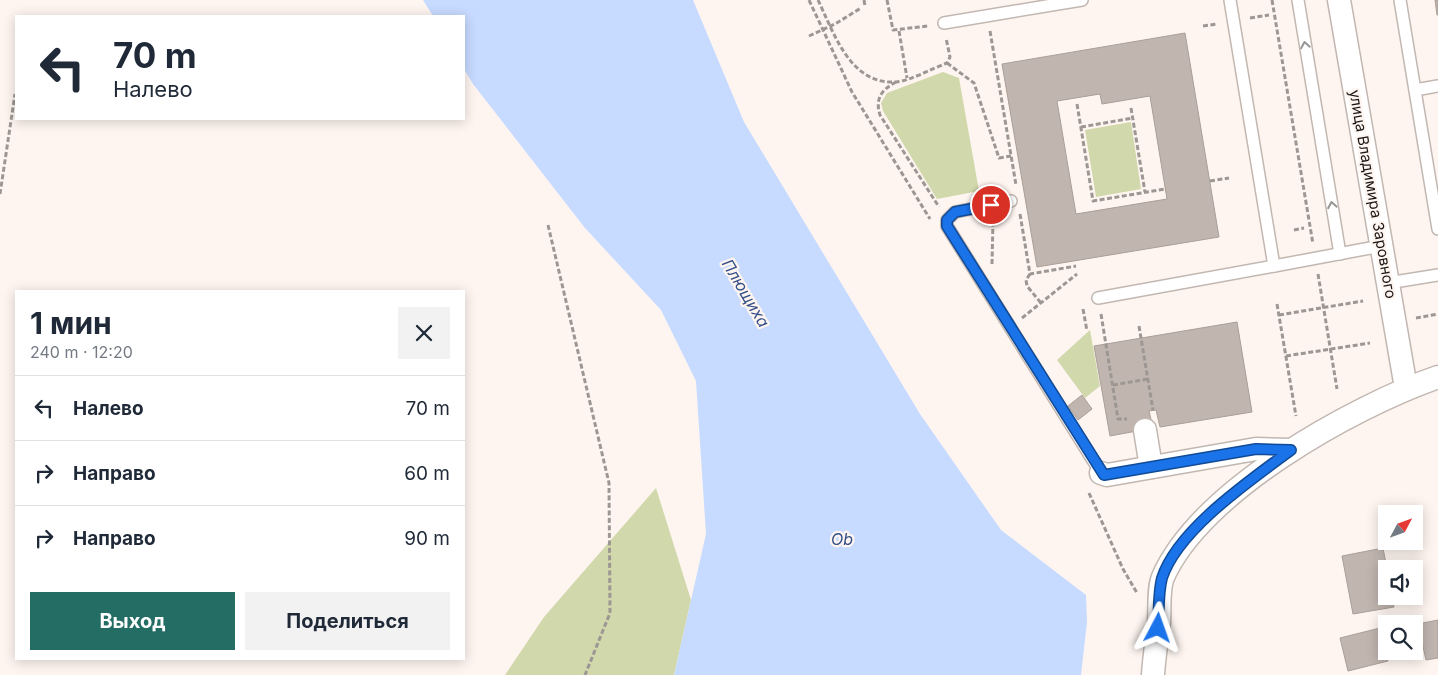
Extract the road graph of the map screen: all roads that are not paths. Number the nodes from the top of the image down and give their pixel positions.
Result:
1 (1082, 0) edge
2 (1230, 0) edge
3 (1298, 0) edge
4 (1339, 0) edge
5 (1400, 0) edge
6 (944, 23) road end
7 (1438, 86) edge
8 (1415, 90) junction
9 (1016, 201) road end
10 (1438, 230) edge
11 (1381, 246) junction
12 (1340, 254) junction
13 (1274, 266) junction
14 (1438, 275) edge
15 (1388, 283) junction
16 (1098, 298) dead end
17 (1438, 377) edge
18 (1406, 388) junction
19 (1145, 416) road end
20 (1291, 450) junction
21 (1151, 468) junction
22 (1095, 480) joint
23 (1153, 675) edge

1 - 6 lane
2 - 13 lane
12 -> 3 lane
4 - 11 street, улица Владимира Заровного
5 - 8 lane
7 - 8 lane
8 - 10 lane
9 - 22 lane
11 - 12 lane
11 - 15 street, улица Владимира Заровного
12 - 13 lane
13 - 16 lane
14 - 15 lane
15 - 18 street, улица Владимира Заровного
17 - 18 street
18 - 20 street
19 - 21 street
20 - 21 street
20 - 23 street
21 - 22 street

